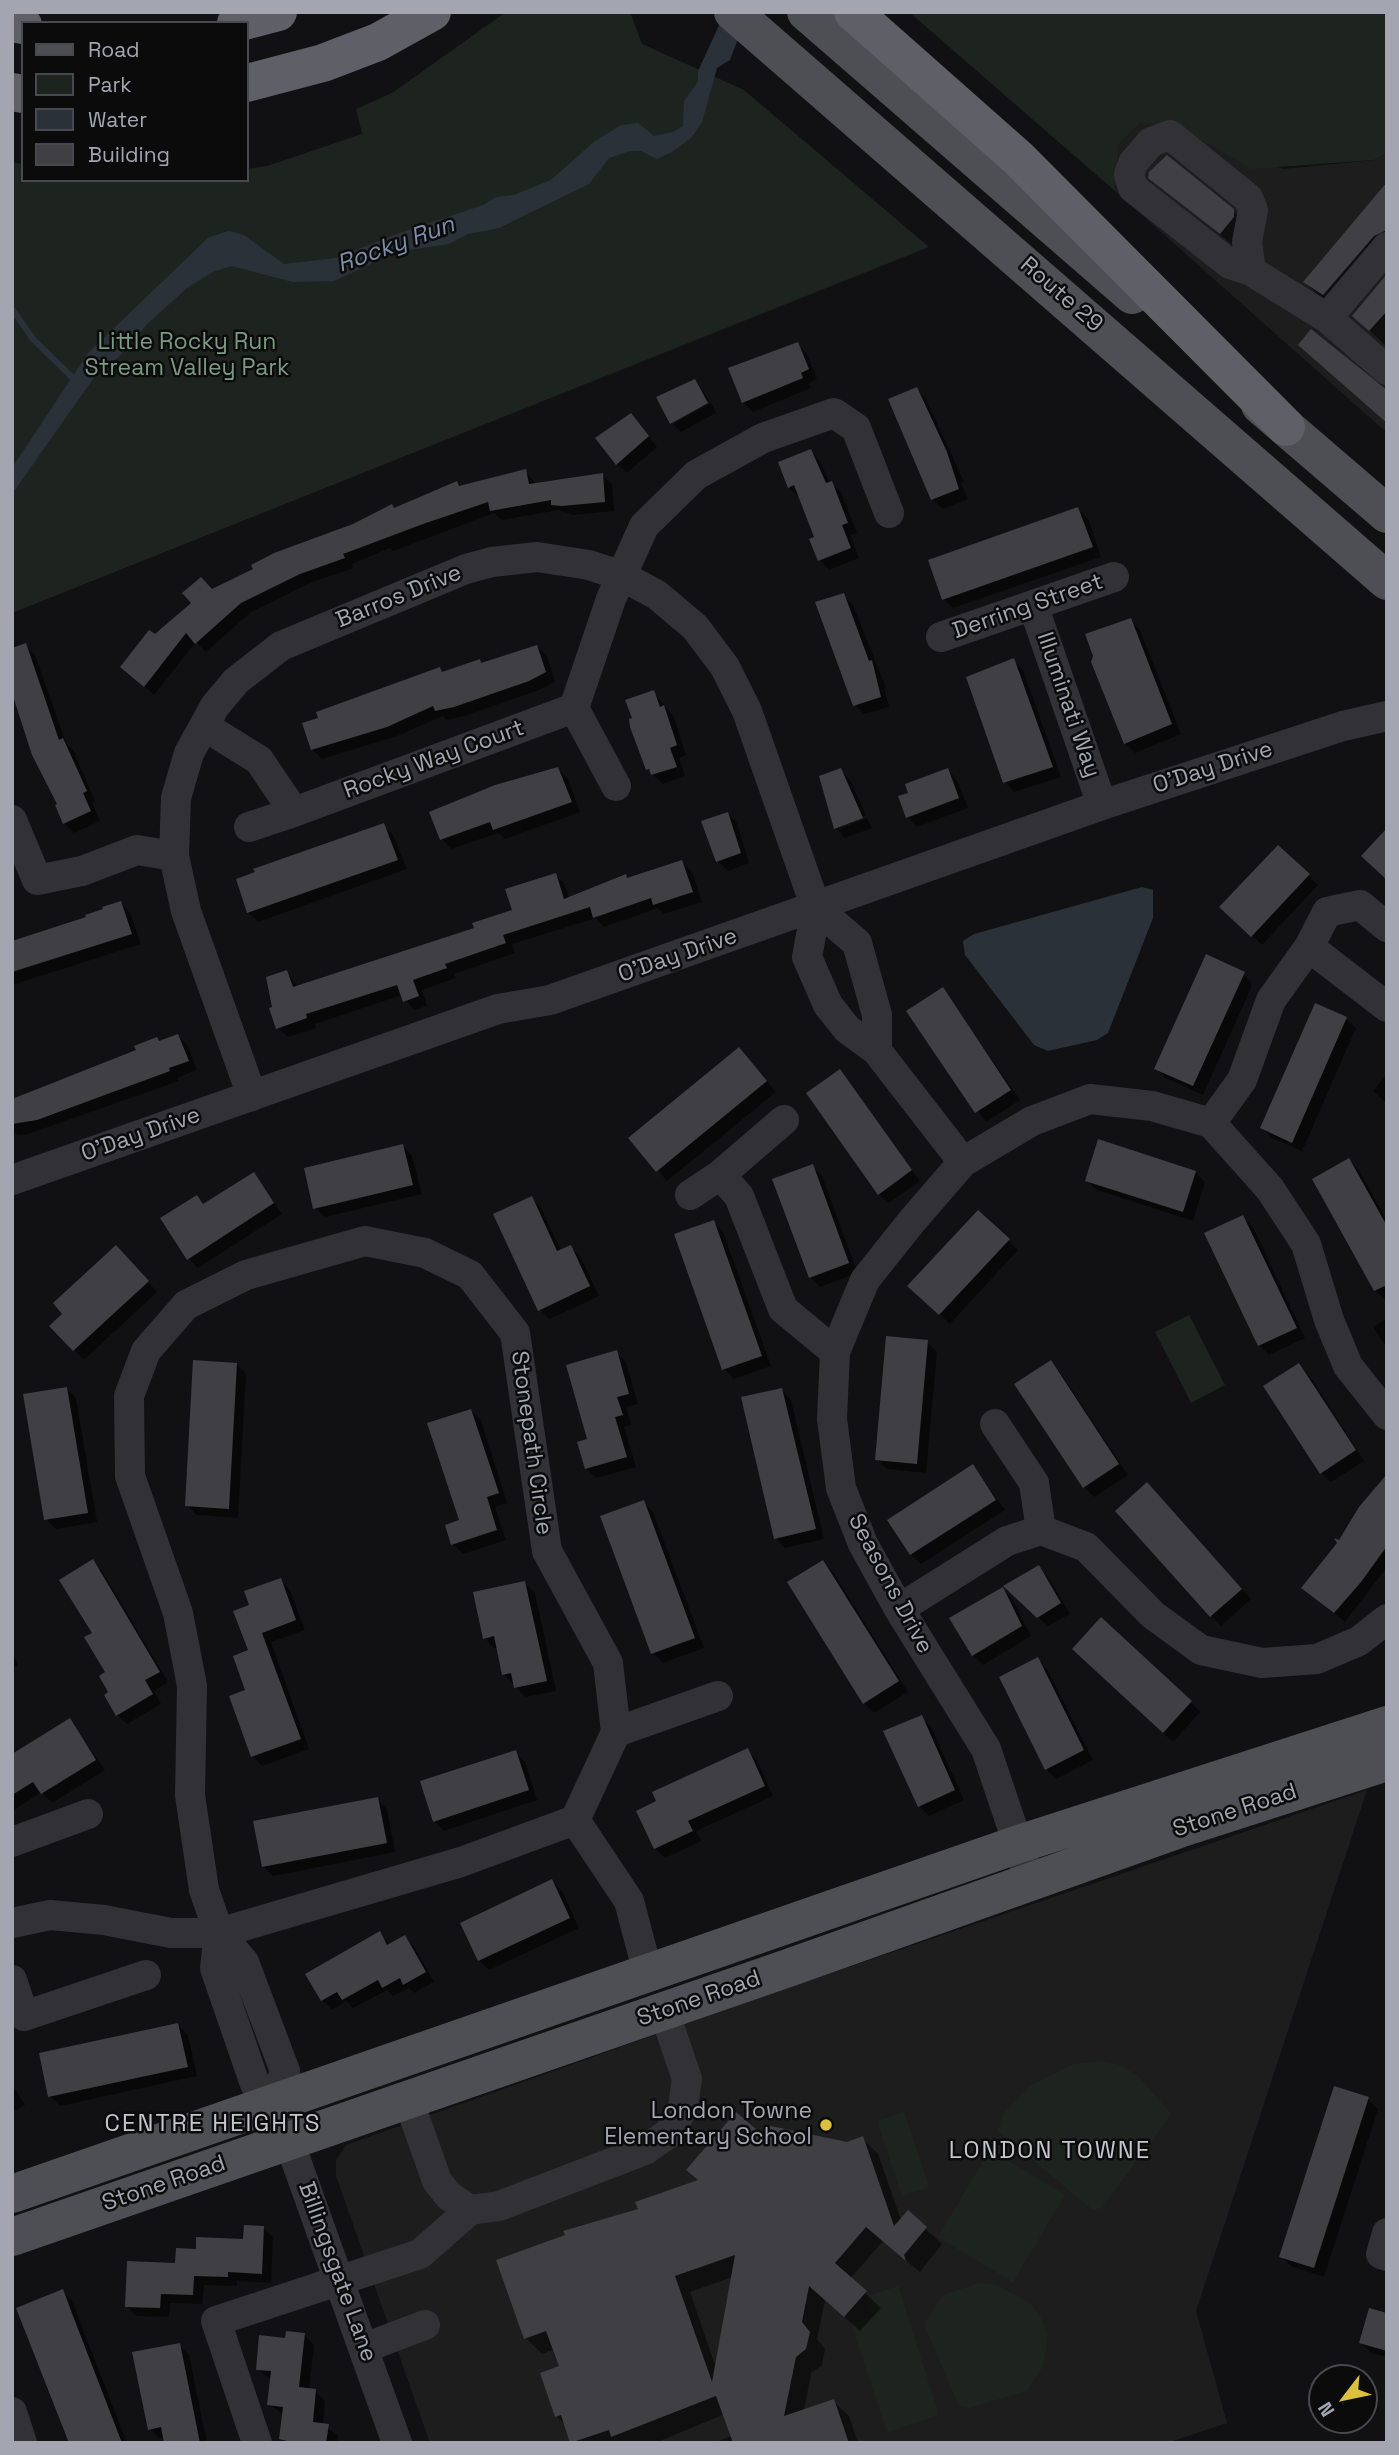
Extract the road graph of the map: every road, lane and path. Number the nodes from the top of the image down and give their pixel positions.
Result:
1 (278, 12) edge
2 (432, 12) edge
3 (733, 12) edge
4 (806, 12) edge
5 (244, 21) edge
6 (855, 27) edge
7 (248, 83) edge
8 (1387, 247) edge
9 (1251, 271) junction
10 (1328, 318) junction
11 (1387, 370) edge
12 (1286, 427) joint
13 (889, 513) dead end
14 (1387, 514) edge
15 (622, 576) junction
16 (1114, 577) dead end
17 (1387, 581) edge
18 (1033, 605) junction
19 (941, 637) dead end
20 (1387, 702) edge
21 (574, 708) junction
22 (1387, 716) edge
23 (204, 726) junction
24 (1343, 726) junction
25 (616, 786) dead end
26 (1102, 805) junction
27 (294, 812) junction
28 (12, 820) edge
29 (249, 827) dead end
30 (174, 856) junction
31 (816, 908) junction
32 (1387, 926) edge
33 (1309, 947) junction
34 (1387, 1007) edge
35 (877, 1051) junction
36 (252, 1096) junction
37 (784, 1120) dead end
38 (1211, 1123) junction
39 (963, 1162) junction
40 (720, 1175) junction
41 (12, 1180) edge
42 (690, 1195) dead end
43 (835, 1352) junction
44 (1387, 1415) edge
45 (995, 1424) dead end
46 (1041, 1530) junction
47 (899, 1609) junction
48 (1387, 1619) edge
49 (718, 1696) dead end
50 (1387, 1725) edge
51 (616, 1731) junction
52 (1387, 1762) edge
53 (88, 1814) dead end
54 (575, 1819) junction
55 (12, 1842) edge
56 (1019, 1844) junction
57 (1030, 1884) junction
58 (12, 1923) edge
59 (219, 1933) junction
60 (648, 1972) junction
61 (146, 1975) dead end
62 (12, 1980) edge
63 (664, 2011) junction
64 (408, 2099) junction
65 (275, 2102) junction
66 (290, 2140) junction
67 (12, 2193) edge
68 (470, 2210) junction
69 (1387, 2233) edge
70 (12, 2236) edge
71 (1387, 2256) edge
72 (341, 2282) junction
73 (425, 2325) dead end
74 (364, 2348) junction
75 (12, 2412) edge
76 (22, 2443) edge
77 (257, 2443) edge
78 (397, 2443) edge

1 - 5 highway
2 - 7 highway
3 - 17 main road, Route 29
4 - 6 main road
6 - 12 highway
8 - 10 street
9 - 9 street
9 - 10 street
10 - 11 street
12 - 14 main road
13 - 15 street
15 - 21 street
15 - 23 street, Barros Drive
15 - 31 street, Barros Drive
16 - 18 street, Derring Street
18 - 19 street, Derring Street
18 - 26 street, Illuminati Way
20 - 24 street, O'Day Drive
21 - 25 street
21 - 27 street, Rocky Way Court
22 - 24 street, O'Day Drive
23 - 27 street
23 - 30 street, Barros Drive
24 - 26 street, O'Day Drive
26 - 31 street, O'Day Drive
27 - 29 street, Rocky Way Court
28 - 30 street
30 - 36 street, Barros Drive
31 - 35 street
31 - 35 street
31 - 36 street, O'Day Drive
32 - 33 street
33 - 34 street
33 - 38 street
35 - 39 street
36 - 41 street, O'Day Drive
37 - 40 street
38 - 39 street, Seasons Drive
38 - 44 street
39 - 43 street, Seasons Drive
40 - 42 street
40 - 43 street
43 - 47 street, Seasons Drive
45 - 46 street
46 - 47 street
46 - 48 street
47 - 56 street, Seasons Drive
49 - 51 street
50 - 56 main road, Stone Road
51 - 54 street
51 - 59 street, Stonepath Circle
52 - 57 main road, Stone Road
53 - 55 street
54 - 59 street
54 - 60 street
56 - 57 street, Seasons Drive
56 - 60 main road, Stone Road
57 - 63 main road, Stone Road
58 - 59 street
59 - 65 street, Stonepath Circle
60 - 65 main road, Stone Road
61 - 62 street
63 - 64 main road, Stone Road
63 - 68 street
64 - 66 main road, Stone Road
64 - 68 street
65 - 66 street, Billingsgate Lane
65 - 67 main road, Stone Road
66 - 70 main road, Stone Road
66 - 72 street, Billingsgate Lane
68 - 72 street
69 - 71 street
72 - 74 street, Billingsgate Lane
72 - 77 street
73 - 74 street
74 - 78 street, Billingsgate Lane
75 - 76 street

